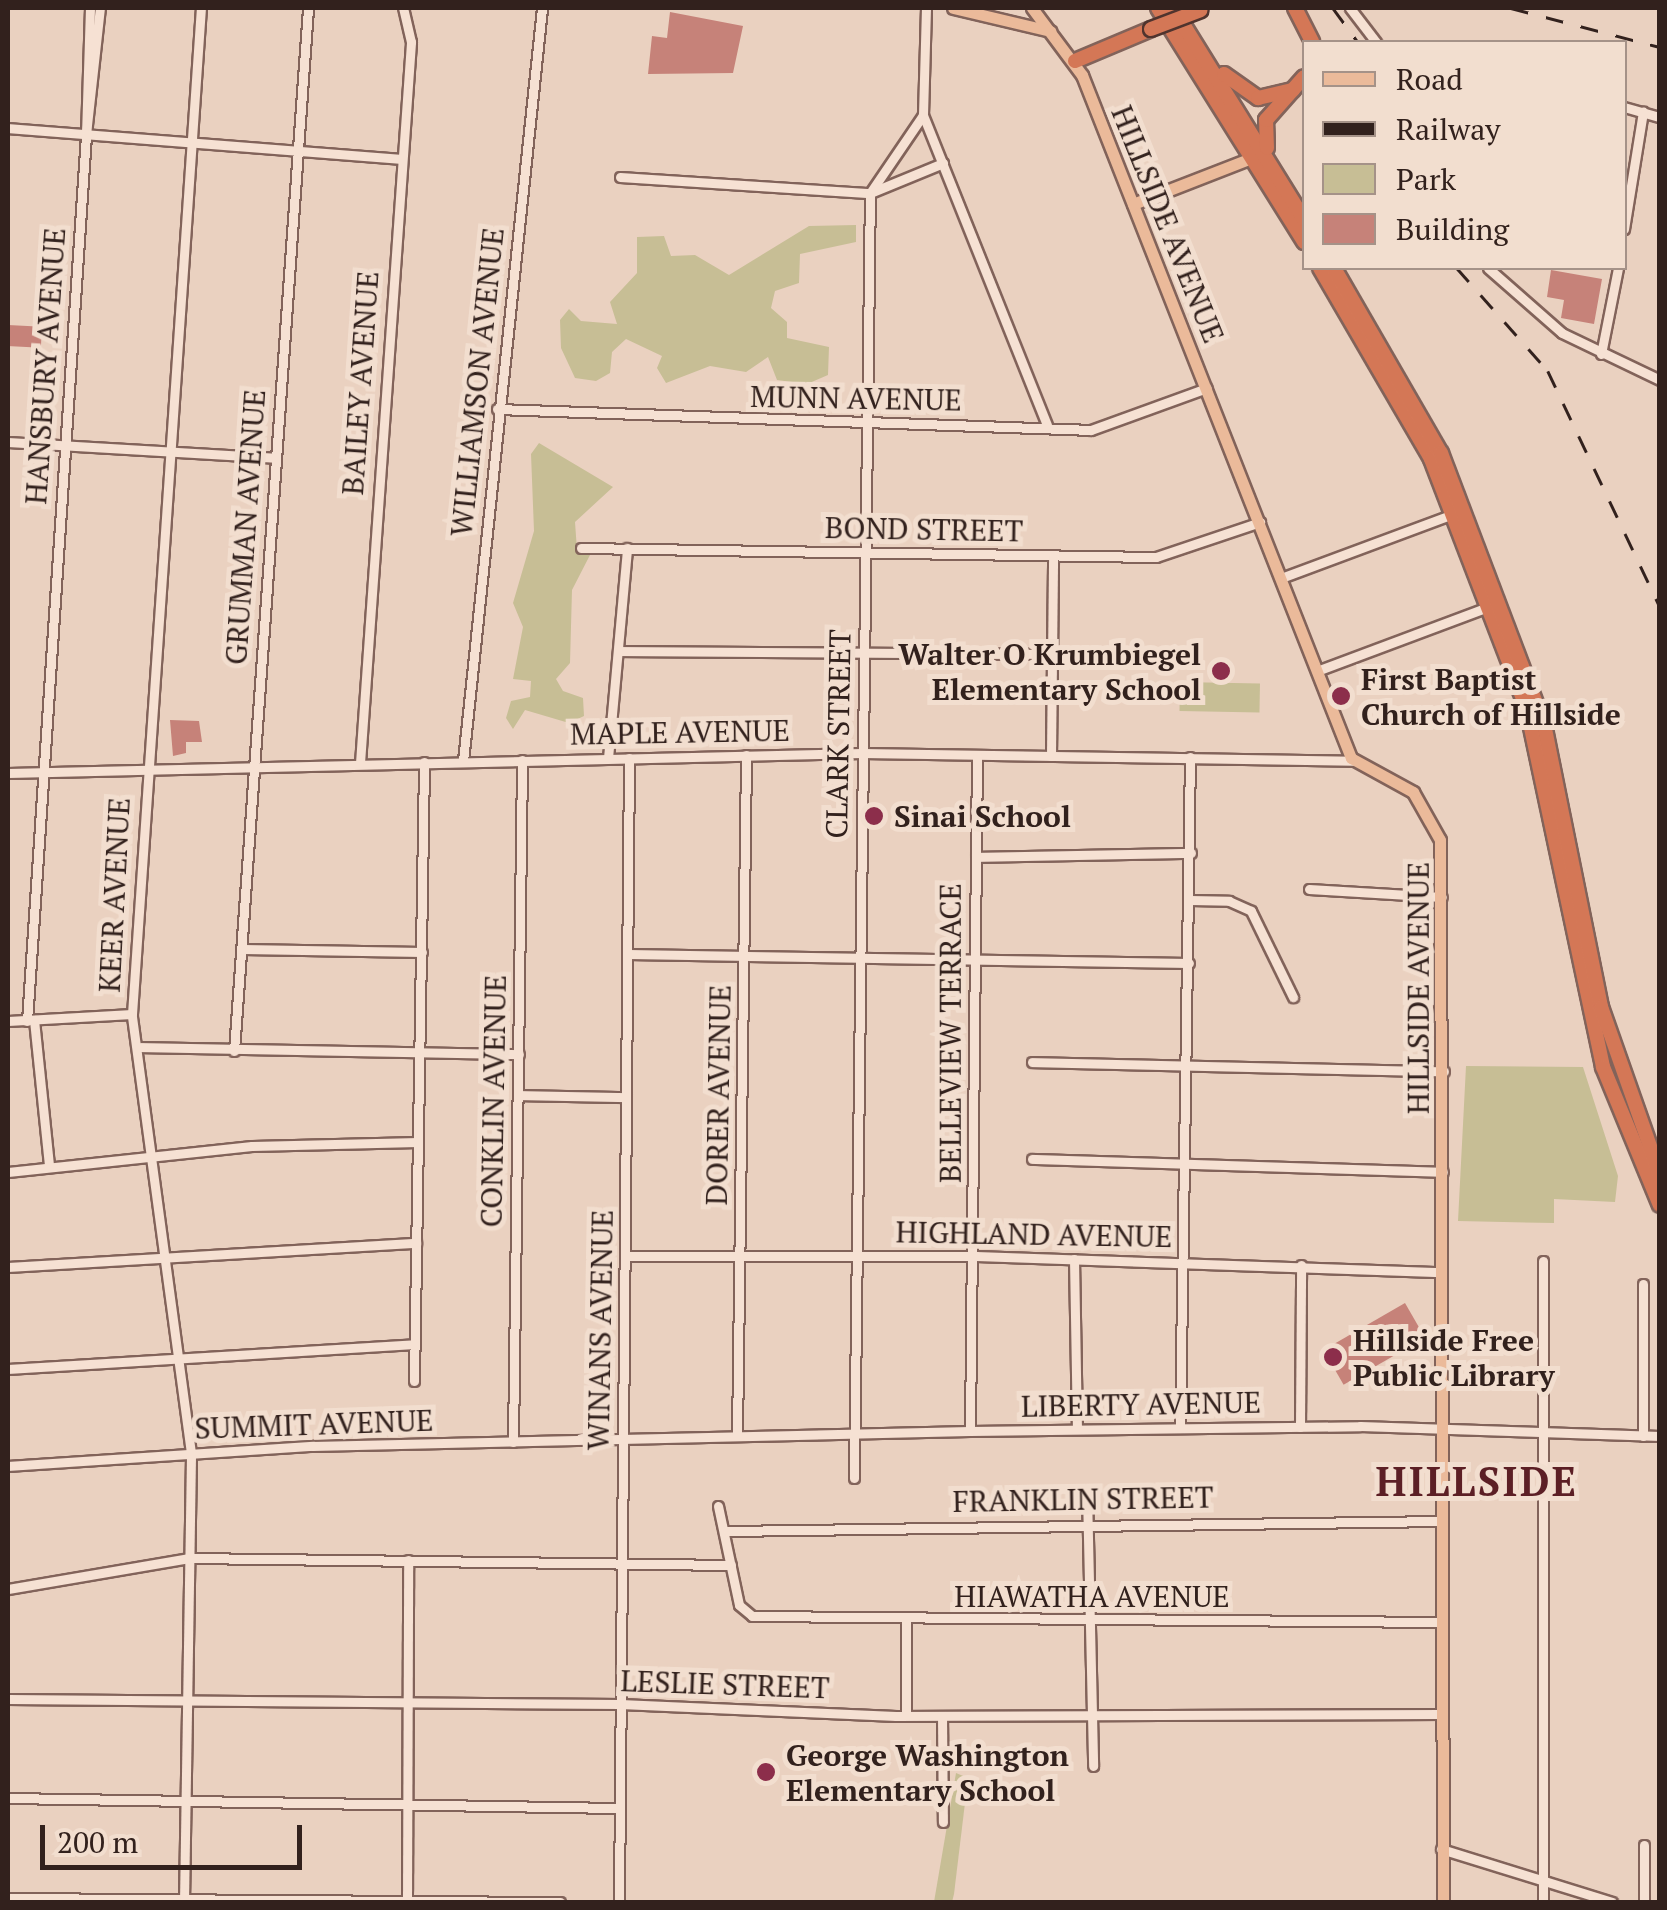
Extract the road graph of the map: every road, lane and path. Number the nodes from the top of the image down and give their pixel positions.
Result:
1 (90, 8) edge
2 (100, 8) edge
3 (202, 8) edge
4 (308, 8) edge
5 (404, 8) edge
6 (542, 8) edge
7 (926, 8) edge
8 (953, 8) edge
9 (1032, 8) edge
10 (1158, 8) edge
11 (1172, 8) edge
12 (1203, 8) edge
13 (1294, 8) edge
14 (1350, 8) edge
15 (1060, 37) junction
16 (1196, 40) junction
17 (1311, 40) edge
18 (1374, 40) edge
19 (92, 53) junction
20 (1074, 60) junction
21 (1302, 79) edge
22 (1293, 90) junction
23 (1627, 109) edge
24 (1643, 112) junction
25 (923, 115) junction
26 (1660, 117) edge
27 (8, 128) edge
28 (86, 134) junction
29 (192, 144) junction
30 (298, 152) junction
31 (1254, 158) junction
32 (401, 159) junction
33 (943, 163) junction
34 (1271, 163) junction
35 (620, 177) dead end
36 (870, 193) junction
37 (1134, 204) junction
38 (1627, 211) edge
39 (1302, 216) edge
40 (1302, 239) edge
41 (1321, 270) edge
42 (1335, 270) edge
43 (1490, 270) edge
44 (1618, 270) edge
45 (1601, 354) junction
46 (1660, 380) edge
47 (1207, 388) junction
48 (497, 409) junction
49 (866, 424) junction
50 (1047, 425) junction
51 (8, 442) edge
52 (64, 446) junction
53 (170, 455) junction
54 (275, 458) junction
55 (1453, 514) junction
56 (1260, 522) junction
57 (581, 548) dead end
58 (627, 548) junction
59 (865, 554) junction
60 (1053, 556) junction
61 (1281, 578) junction
62 (1488, 607) junction
63 (618, 651) junction
64 (864, 653) junction
65 (1052, 654) junction
66 (1317, 672) junction
67 (862, 753) junction
68 (746, 755) junction
69 (976, 756) junction
70 (1051, 756) junction
71 (1190, 757) junction
72 (608, 758) junction
73 (629, 758) junction
74 (522, 760) junction
75 (1353, 761) junction
76 (424, 762) junction
77 (463, 762) junction
78 (360, 763) junction
79 (253, 766) junction
80 (146, 768) junction
81 (42, 771) junction
82 (8, 773) edge
83 (1191, 853) junction
84 (976, 857) junction
85 (1309, 889) dead end
86 (1445, 897) junction
87 (1190, 900) junction
88 (244, 950) junction
89 (422, 952) junction
90 (628, 954) junction
91 (746, 956) junction
92 (862, 958) junction
93 (980, 960) junction
94 (1189, 963) junction
95 (1293, 997) dead end
96 (132, 1014) junction
97 (30, 1021) junction
98 (8, 1022) edge
99 (141, 1048) junction
100 (234, 1051) junction
101 (419, 1052) junction
102 (519, 1054) junction
103 (1187, 1061) junction
104 (1032, 1062) dead end
105 (1444, 1071) junction
106 (519, 1095) junction
107 (626, 1098) junction
108 (418, 1142) junction
109 (153, 1155) junction
110 (1032, 1160) dead end
111 (1185, 1160) junction
112 (49, 1164) junction
113 (8, 1172) edge
114 (1443, 1172) junction
115 (1660, 1175) edge
116 (1660, 1206) edge
117 (416, 1244) junction
118 (626, 1256) junction
119 (740, 1256) junction
120 (856, 1256) junction
121 (976, 1256) junction
122 (166, 1257) junction
123 (1074, 1259) junction
124 (1543, 1261) dead end
125 (1183, 1262) junction
126 (1301, 1265) junction
127 (8, 1267) edge
128 (1442, 1272) junction
129 (1642, 1284) dead end
130 (414, 1344) junction
131 (178, 1357) junction
132 (8, 1369) edge
133 (414, 1381) dead end
134 (1300, 1426) junction
135 (1180, 1428) junction
136 (1440, 1428) junction
137 (1076, 1429) junction
138 (970, 1431) junction
139 (854, 1434) junction
140 (1543, 1434) junction
141 (737, 1436) junction
142 (1643, 1436) junction
143 (1660, 1436) edge
144 (624, 1440) junction
145 (513, 1442) junction
146 (191, 1454) junction
147 (8, 1466) edge
148 (854, 1478) dead end
149 (1086, 1494) dead end
150 (718, 1506) dead end
151 (1440, 1521) junction
152 (1089, 1523) junction
153 (726, 1531) junction
154 (190, 1558) junction
155 (408, 1560) junction
156 (622, 1562) junction
157 (731, 1564) junction
158 (8, 1588) edge
159 (906, 1620) junction
160 (1440, 1622) junction
161 (1091, 1623) junction
162 (8, 1699) edge
163 (187, 1699) junction
164 (407, 1702) junction
165 (620, 1704) junction
166 (1093, 1712) junction
167 (1441, 1714) junction
168 (906, 1716) junction
169 (942, 1716) junction
170 (1093, 1766) dead end
171 (8, 1798) edge
172 (186, 1799) junction
173 (406, 1800) junction
174 (619, 1808) junction
175 (943, 1822) dead end
176 (1644, 1845) dead end
177 (1442, 1849) junction
178 (1543, 1881) junction
179 (8, 1898) edge
180 (184, 1901) edge
181 (408, 1902) edge
182 (560, 1902) edge
183 (619, 1902) edge
184 (1443, 1902) edge
185 (1544, 1902) edge
186 (1612, 1902) edge
187 (1644, 1902) edge

1 - 19 street, HANSBURY AVENUE
2 - 19 street, HANSBURY AVENUE
3 - 29 street, KEER AVENUE
4 - 30 street, GRUMMAN AVENUE
5 - 32 street, BAILEY AVENUE
6 - 48 street, WILLIAMSON AVENUE
7 - 25 street
8 - 15 main road
9 - 15 main road, HILLSIDE AVENUE
10 - 31 highway
11 - 16 highway
12 - 20 highway, bridge
13 - 17 highway
14 - 18 street
15 - 20 main road, HILLSIDE AVENUE
16 - 22 highway
16 - 34 highway
19 - 28 street, HANSBURY AVENUE
20 - 37 main road, HILLSIDE AVENUE
21 - 22 highway
22 - 34 highway
23 - 24 street
24 - 26 street
24 - 38 street
25 - 33 street
25 - 36 street
27 - 28 street
28 - 29 street
28 - 52 street, HANSBURY AVENUE
29 - 30 street
29 - 53 street, KEER AVENUE
30 - 32 street
30 - 54 street, GRUMMAN AVENUE
31 - 37 main road
31 - 40 highway
32 - 78 street, BAILEY AVENUE
33 - 36 street
33 - 50 street
34 - 39 highway
35 - 36 street
36 - 49 street, CLARK STREET
37 - 47 main road, HILLSIDE AVENUE
41 - 55 highway
42 - 115 highway
43 - 45 street
44 - 45 street
45 - 46 street
47 - 50 street, MUNN AVENUE
47 - 56 main road, HILLSIDE AVENUE
48 - 49 street, MUNN AVENUE
48 - 77 street, WILLIAMSON AVENUE
49 - 50 street, MUNN AVENUE
49 - 59 street, CLARK STREET
51 - 52 street
52 - 53 street
52 - 81 street, HANSBURY AVENUE
53 - 54 street
53 - 80 street, KEER AVENUE
54 - 79 street, GRUMMAN AVENUE
55 - 61 street
55 - 62 highway
56 - 60 street, BOND STREET
56 - 61 main road, HILLSIDE AVENUE
57 - 58 street, BOND STREET
58 - 59 street, BOND STREET
58 - 63 street
59 - 60 street, BOND STREET
59 - 64 street, CLARK STREET
60 - 65 street
61 - 66 main road, HILLSIDE AVENUE
62 - 66 street
62 - 116 highway
63 - 64 street
63 - 72 street
64 - 65 street
64 - 67 street, CLARK STREET
65 - 70 street
66 - 75 main road, HILLSIDE AVENUE
67 - 68 street, MAPLE AVENUE
67 - 69 street, MAPLE AVENUE
67 - 92 street, CLARK STREET
68 - 73 street, MAPLE AVENUE
68 - 91 street, DORER AVENUE
69 - 70 street, MAPLE AVENUE
69 - 84 street, BELLEVIEW TERRACE
70 - 71 street, MAPLE AVENUE
71 - 75 street, MAPLE AVENUE
71 - 83 street
72 - 73 street, MAPLE AVENUE
72 - 74 street, MAPLE AVENUE
73 - 90 street, WINANS AVENUE
74 - 77 street, MAPLE AVENUE
74 - 102 street, CONKLIN AVENUE
75 - 86 main road, HILLSIDE AVENUE
76 - 77 street, MAPLE AVENUE
76 - 78 street, MAPLE AVENUE
76 - 89 street
78 - 79 street, MAPLE AVENUE
79 - 80 street, MAPLE AVENUE
79 - 88 street, GRUMMAN AVENUE
80 - 81 street, MAPLE AVENUE
80 - 96 street, KEER AVENUE
81 - 82 street, MAPLE AVENUE
81 - 97 street, HANSBURY AVENUE
83 - 84 street
83 - 87 street
84 - 93 street, BELLEVIEW TERRACE
85 - 86 street
86 - 105 main road, HILLSIDE AVENUE
87 - 94 street
87 - 95 street
88 - 89 street
88 - 100 street, GRUMMAN AVENUE
89 - 101 street
90 - 91 street
90 - 107 street, WINANS AVENUE
91 - 92 street
91 - 119 street, DORER AVENUE
92 - 93 street
92 - 120 street, CLARK STREET
93 - 94 street
93 - 121 street, BELLEVIEW TERRACE
94 - 103 street
96 - 97 street
96 - 99 street, KEER AVENUE
97 - 98 street
97 - 112 street, HANSBURY AVENUE
99 - 100 street
99 - 109 street, KEER AVENUE
100 - 101 street
101 - 102 street
101 - 108 street
102 - 106 street, CONKLIN AVENUE
103 - 104 street
103 - 105 street
103 - 111 street
105 - 114 main road, HILLSIDE AVENUE
106 - 107 street
106 - 145 street, CONKLIN AVENUE
107 - 118 street, WINANS AVENUE
108 - 109 street
108 - 117 street
109 - 112 street
109 - 122 street, KEER AVENUE
110 - 111 street
111 - 114 street
111 - 125 street
112 - 113 street
114 - 128 main road, HILLSIDE AVENUE
117 - 122 street
117 - 130 street
118 - 119 street, HIGHLAND AVENUE
118 - 144 street, WINANS AVENUE
119 - 120 street, HIGHLAND AVENUE
119 - 141 street, DORER AVENUE
120 - 121 street, HIGHLAND AVENUE
120 - 139 street, CLARK STREET
121 - 123 street, HIGHLAND AVENUE
121 - 138 street, BELLEVIEW TERRACE
122 - 127 street
122 - 131 street, KEER AVENUE
123 - 125 street, HIGHLAND AVENUE
123 - 137 street
124 - 140 street
125 - 126 street, HIGHLAND AVENUE
125 - 135 street
126 - 128 street, HIGHLAND AVENUE
126 - 134 street
128 - 136 main road, HILLSIDE AVENUE
129 - 142 street
130 - 131 street
130 - 133 street
131 - 132 street
131 - 146 street, KEER AVENUE
134 - 135 street, LIBERTY AVENUE
134 - 136 street, LIBERTY AVENUE
135 - 137 street, LIBERTY AVENUE
136 - 140 street, LIBERTY AVENUE
136 - 151 main road, HILLSIDE AVENUE
137 - 138 street, LIBERTY AVENUE
138 - 139 street, LIBERTY AVENUE
139 - 141 street, LIBERTY AVENUE
139 - 148 street, CLARK STREET
140 - 142 street, LIBERTY AVENUE
140 - 178 street
141 - 144 street, LIBERTY AVENUE
142 - 143 street, LIBERTY AVENUE
144 - 145 street, SUMMIT AVENUE
144 - 156 street, WINANS AVENUE
145 - 146 street, SUMMIT AVENUE
146 - 147 street, SUMMIT AVENUE
146 - 154 street, KEER AVENUE
149 - 152 street
150 - 153 street
151 - 152 street, FRANKLIN STREET
151 - 160 main road, HILLSIDE AVENUE
152 - 153 street, FRANKLIN STREET
152 - 161 street
153 - 157 street
154 - 155 street
154 - 158 street
154 - 163 street, KEER AVENUE
155 - 156 street
155 - 164 street
156 - 157 street
156 - 165 street, WINANS AVENUE
157 - 159 street, HIAWATHA AVENUE
159 - 161 street, HIAWATHA AVENUE
159 - 168 street
160 - 161 street, HIAWATHA AVENUE
160 - 167 main road, HILLSIDE AVENUE
161 - 166 street
162 - 163 street, LESLIE STREET
163 - 164 street, LESLIE STREET
163 - 172 street, KEER AVENUE
164 - 165 street, LESLIE STREET
164 - 173 street
165 - 168 street, LESLIE STREET
165 - 174 street, WINANS AVENUE
166 - 167 street, LESLIE STREET
166 - 169 street, LESLIE STREET
166 - 170 street
167 - 177 main road, HILLSIDE AVENUE
168 - 169 street, LESLIE STREET
169 - 175 street
171 - 172 street
172 - 173 street
172 - 180 street, KEER AVENUE
173 - 174 street
173 - 181 street
174 - 183 street, WINANS AVENUE
176 - 187 street
177 - 178 street
177 - 184 main road, HILLSIDE AVENUE
178 - 185 street
178 - 186 street
179 - 180 street
180 - 181 street
181 - 182 street

